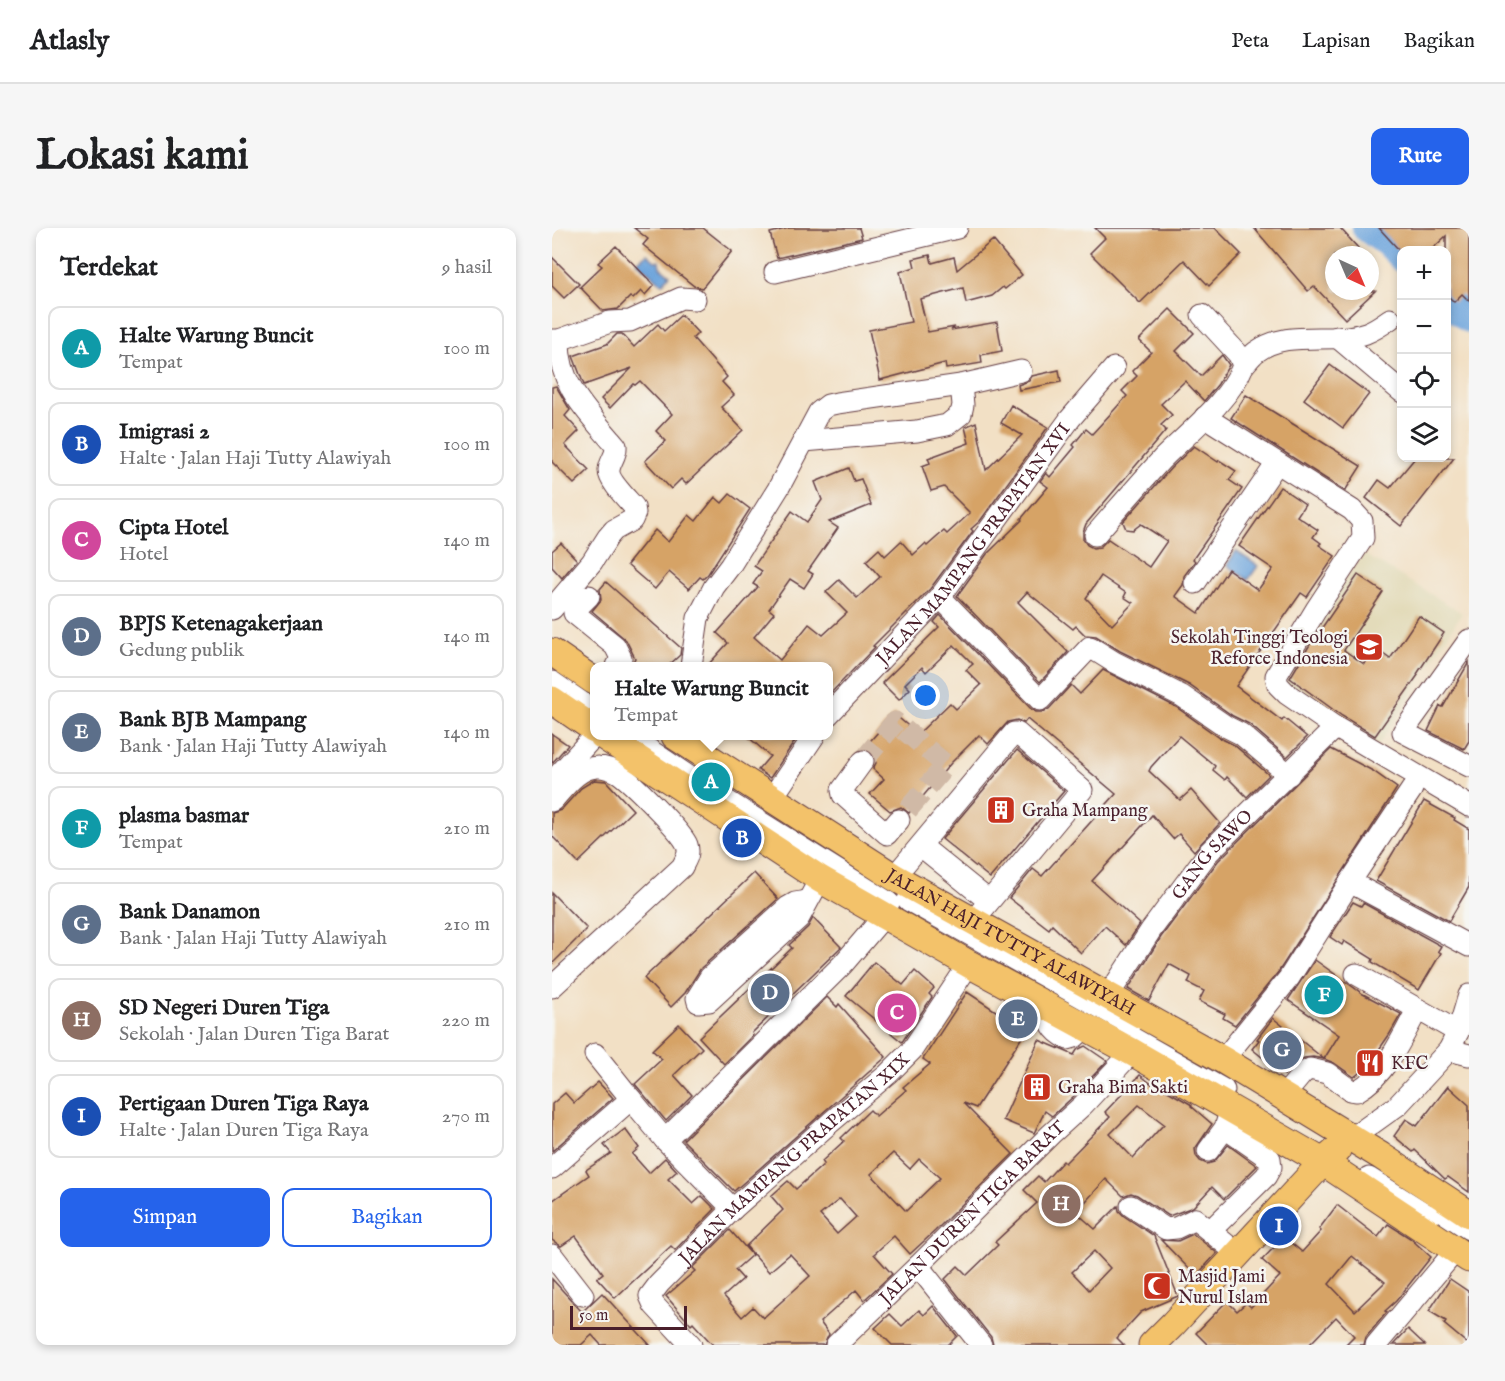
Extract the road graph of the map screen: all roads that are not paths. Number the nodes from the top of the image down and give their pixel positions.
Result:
1 (957, 228) edge
2 (775, 272) dead end
3 (695, 298) dead end
4 (1202, 315) dead end
5 (1390, 319) dead end
6 (1337, 338) junction
7 (556, 340) edge
8 (1244, 366) junction
9 (1114, 368) dead end
10 (1021, 370) dead end
11 (961, 385) junction
12 (1397, 389) edge
13 (1205, 417) junction
14 (804, 441) junction
15 (1277, 463) junction
16 (1095, 535) dead end
17 (1195, 584) dead end
18 (589, 596) dead end
19 (940, 597) junction
20 (552, 609) edge
21 (1469, 640) edge
22 (552, 652) edge
23 (619, 662) edge
24 (692, 662) edge
25 (552, 668) edge
26 (590, 678) edge
27 (552, 682) edge
28 (590, 694) edge
29 (552, 700) edge
30 (590, 708) edge
31 (833, 710) edge
32 (590, 725) edge
33 (1333, 730) dead end
34 (604, 740) edge
35 (607, 740) edge
36 (612, 740) edge
37 (614, 740) edge
38 (659, 740) edge
39 (683, 740) edge
40 (811, 740) edge
41 (862, 761) tunnel mouth
42 (1469, 766) edge
43 (595, 769) junction
44 (1289, 774) junction
45 (552, 782) edge
46 (675, 783) junction
47 (1412, 789) dead end
48 (772, 798) junction
49 (552, 801) edge
50 (1469, 806) edge
51 (657, 809) junction
52 (921, 846) junction
53 (866, 859) junction
54 (894, 876) junction
55 (1350, 882) junction
56 (814, 890) junction
57 (981, 911) junction
58 (884, 916) junction
59 (1469, 946) edge
60 (969, 964) junction
61 (1356, 974) dead end
62 (552, 987) edge
63 (1469, 994) edge
64 (1108, 996) junction
65 (1417, 1010) junction
66 (1459, 1046) edge
67 (1132, 1052) junction
68 (595, 1054) dead end
69 (1223, 1060) junction
70 (1283, 1097) junction
71 (631, 1099) junction
72 (1228, 1118) junction
73 (665, 1140) junction
74 (1337, 1150) junction
75 (1208, 1151) dead end
76 (552, 1168) edge
77 (1131, 1206) dead end
78 (733, 1209) junction
79 (1469, 1214) edge
80 (1211, 1230) junction
81 (1466, 1245) edge
82 (1238, 1254) junction
83 (552, 1255) edge
84 (918, 1266) junction
85 (584, 1295) dead end
86 (691, 1345) edge
87 (836, 1345) edge
88 (981, 1345) edge
89 (1152, 1345) edge
90 (1376, 1345) edge

1 - 2 street
3 - 7 street
4 - 8 street
5 - 6 street
6 - 8 street
6 - 12 street
7 - 20 street
8 - 13 street
9 - 19 street, JALAN MAMPANG PRAPATAN XVI
10 - 11 street
11 - 14 street
11 - 14 street
13 - 15 street
13 - 16 street
14 - 24 street
15 - 17 street
15 - 50 street
18 - 23 street
19 - 31 street, JALAN MAMPANG PRAPATAN XVI
19 - 44 street
21 - 42 street
22 - 26 main road
25 - 28 street
27 - 30 street
29 - 32 main road
33 - 44 street, GANG SAWO
34 - 45 street
35 - 43 street
36 - 46 main road
37 - 74 street
38 - 74 street
39 - 48 main road, JALAN HAJI TUTTY ALAWIYAH
40 - 48 street
41 - 53 street
43 - 49 street
43 - 51 street
44 - 64 street, GANG SAWO
46 - 51 street
46 - 56 main road
47 - 55 street
48 - 53 main road, JALAN HAJI TUTTY ALAWIYAH
51 - 62 street
52 - 54 street
52 - 57 street
52 - 57 street
53 - 54 main road, JALAN HAJI TUTTY ALAWIYAH
54 - 57 main road, JALAN HAJI TUTTY ALAWIYAH
55 - 59 street
55 - 69 street
56 - 56 street
56 - 58 main road
57 - 64 main road, JALAN HAJI TUTTY ALAWIYAH
58 - 60 main road
58 - 73 street
60 - 67 main road
60 - 78 street, JALAN MAMPANG PRAPATAN XIX
61 - 65 street
63 - 66 street
64 - 69 main road, JALAN HAJI TUTTY ALAWIYAH
65 - 66 street
65 - 70 street
66 - 74 street
67 - 72 main road
67 - 84 street, JALAN DUREN TIGA BARAT
68 - 71 street
69 - 70 main road, JALAN HAJI TUTTY ALAWIYAH
70 - 74 main road, JALAN HAJI TUTTY ALAWIYAH
71 - 73 street
71 - 76 street
72 - 74 main road
72 - 75 street
72 - 80 street
73 - 78 street
74 - 79 main road
74 - 81 main road
74 - 82 main road
77 - 80 street
78 - 86 street, JALAN MAMPANG PRAPATAN XIX
80 - 82 street
81 - 90 street
82 - 89 main road
83 - 85 street
84 - 87 street, JALAN DUREN TIGA BARAT
84 - 88 street

